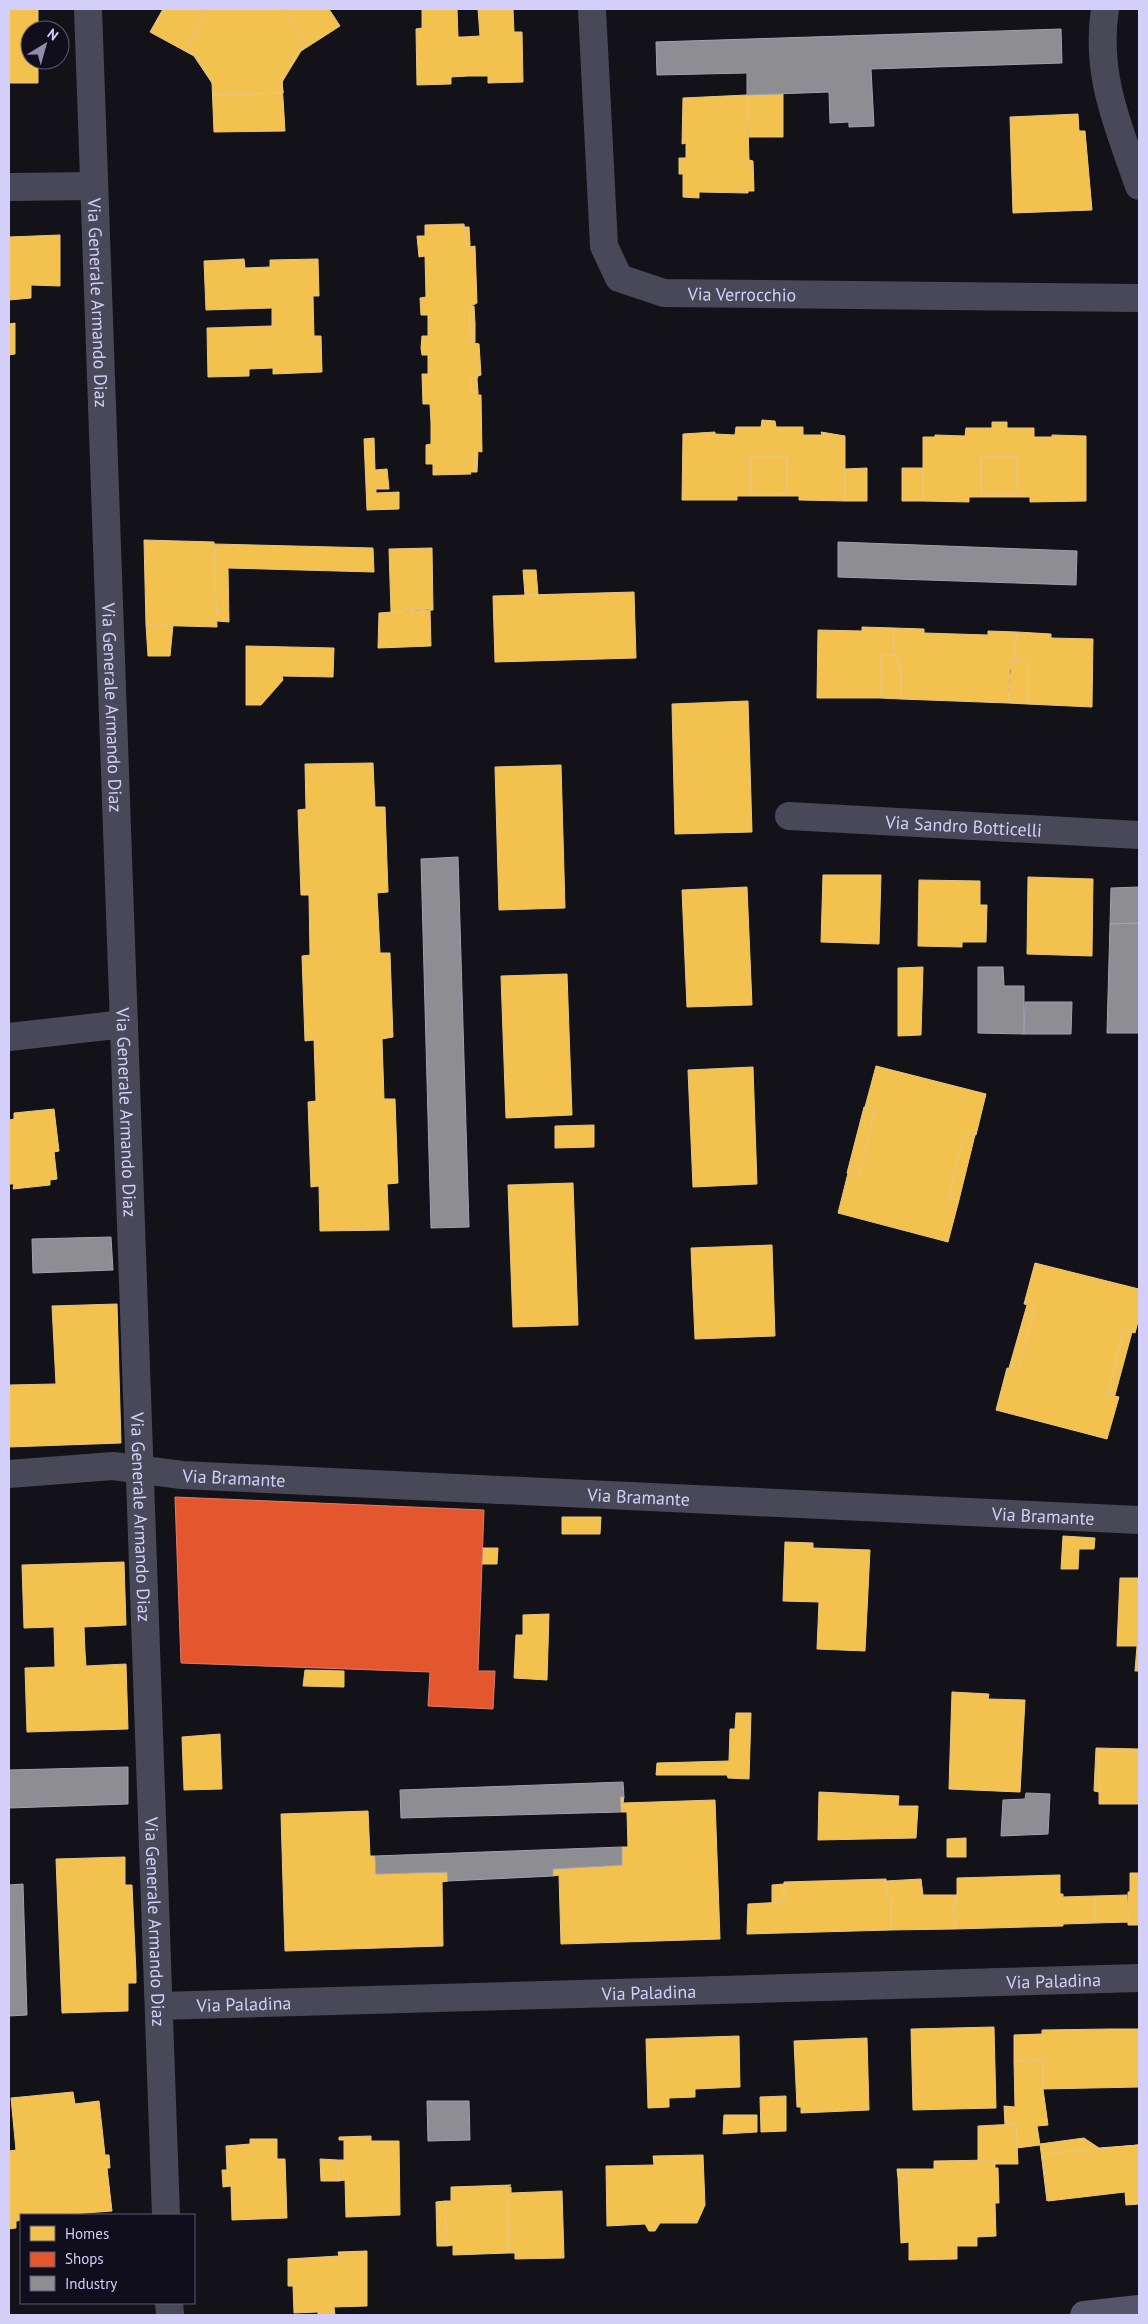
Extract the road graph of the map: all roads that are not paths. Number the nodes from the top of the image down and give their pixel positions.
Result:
1 (88, 9) edge
2 (592, 9) edge
3 (1105, 9) edge
4 (94, 186) junction
5 (1139, 186) edge
6 (9, 187) edge
7 (1139, 298) edge
8 (789, 816) dead end
9 (1139, 835) edge
10 (124, 1024) junction
11 (9, 1037) edge
12 (140, 1470) junction
13 (9, 1474) edge
14 (1139, 1520) edge
15 (1139, 1978) edge
16 (159, 2006) junction
17 (166, 2214) edge
18 (1139, 2309) edge
19 (1084, 2315) edge

1 - 4 street, Via Generale Armando Diaz
2 - 7 street, Via Verrocchio
3 - 5 street
4 - 6 street
4 - 10 street, Via Generale Armando Diaz
8 - 9 street, Via Sandro Botticelli
10 - 11 street
10 - 12 street, Via Generale Armando Diaz
12 - 13 street, Via Bramante
12 - 14 street, Via Bramante
12 - 16 street, Via Generale Armando Diaz
15 - 16 street, Via Paladina
16 - 17 street, Via Generale Armando Diaz
18 - 19 street

